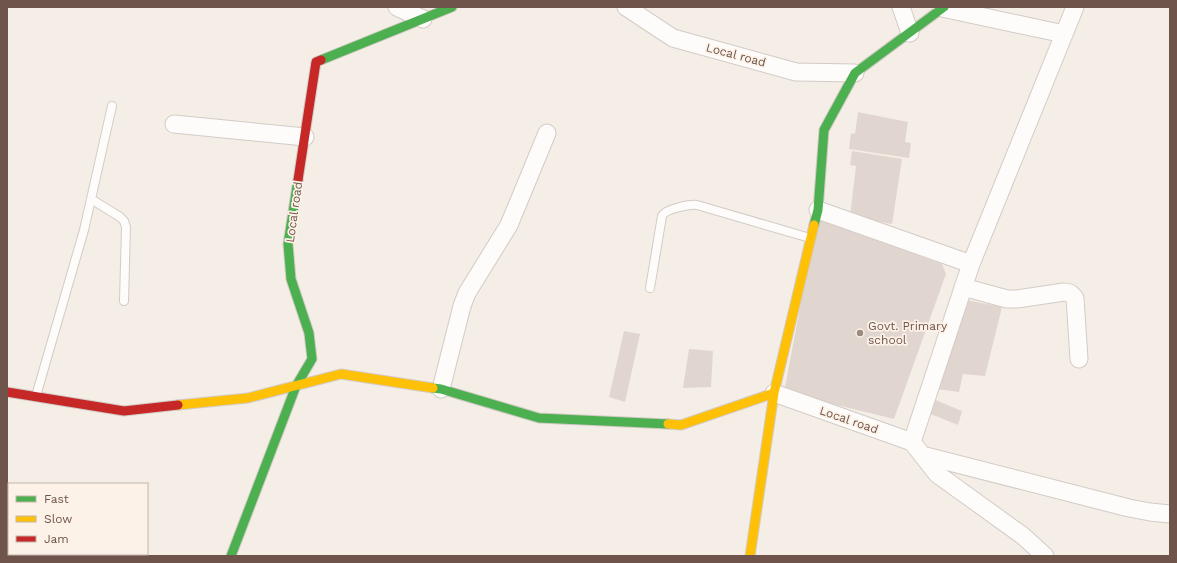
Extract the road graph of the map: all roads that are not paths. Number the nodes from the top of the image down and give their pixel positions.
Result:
1 (398, 7) edge
2 (452, 7) edge
3 (626, 7) edge
4 (901, 7) edge
5 (1075, 7) edge
6 (943, 8) edge
7 (424, 19) junction
8 (910, 33) junction
9 (1064, 34) junction
10 (855, 73) junction
11 (112, 106) dead end
12 (174, 124) dead end
13 (547, 133) dead end
14 (305, 137) junction
15 (92, 199) junction
16 (818, 210) junction
17 (810, 238) junction
18 (971, 264) junction
19 (963, 287) junction
20 (650, 288) dead end
21 (124, 301) dead end
22 (1079, 360) dead end
23 (296, 386) junction
24 (441, 388) junction
25 (7, 392) edge
26 (774, 394) junction
27 (36, 397) junction
28 (917, 448) junction
29 (1170, 514) edge
30 (231, 556) edge
31 (750, 556) edge
32 (1046, 556) edge

1 - 7 street
2 - 7 street, Local road
3 - 10 street, Local road
4 - 8 street
5 - 9 street
6 - 8 street
6 - 9 street
7 - 14 street, Local road
8 - 10 street
9 - 18 street
10 - 16 street
11 - 15 lane
12 - 14 street
13 - 24 street
14 - 23 street, Local road
15 - 21 lane
15 - 27 lane
16 - 17 street
16 - 18 street
17 - 20 lane
17 - 26 street
18 - 19 street
19 - 22 street
19 - 28 street
23 - 24 street
23 - 27 street
23 - 30 street, Local road
24 - 26 street
25 - 27 street
26 - 28 street, Local road
26 - 31 street
28 - 29 street, Local road
28 - 32 street

